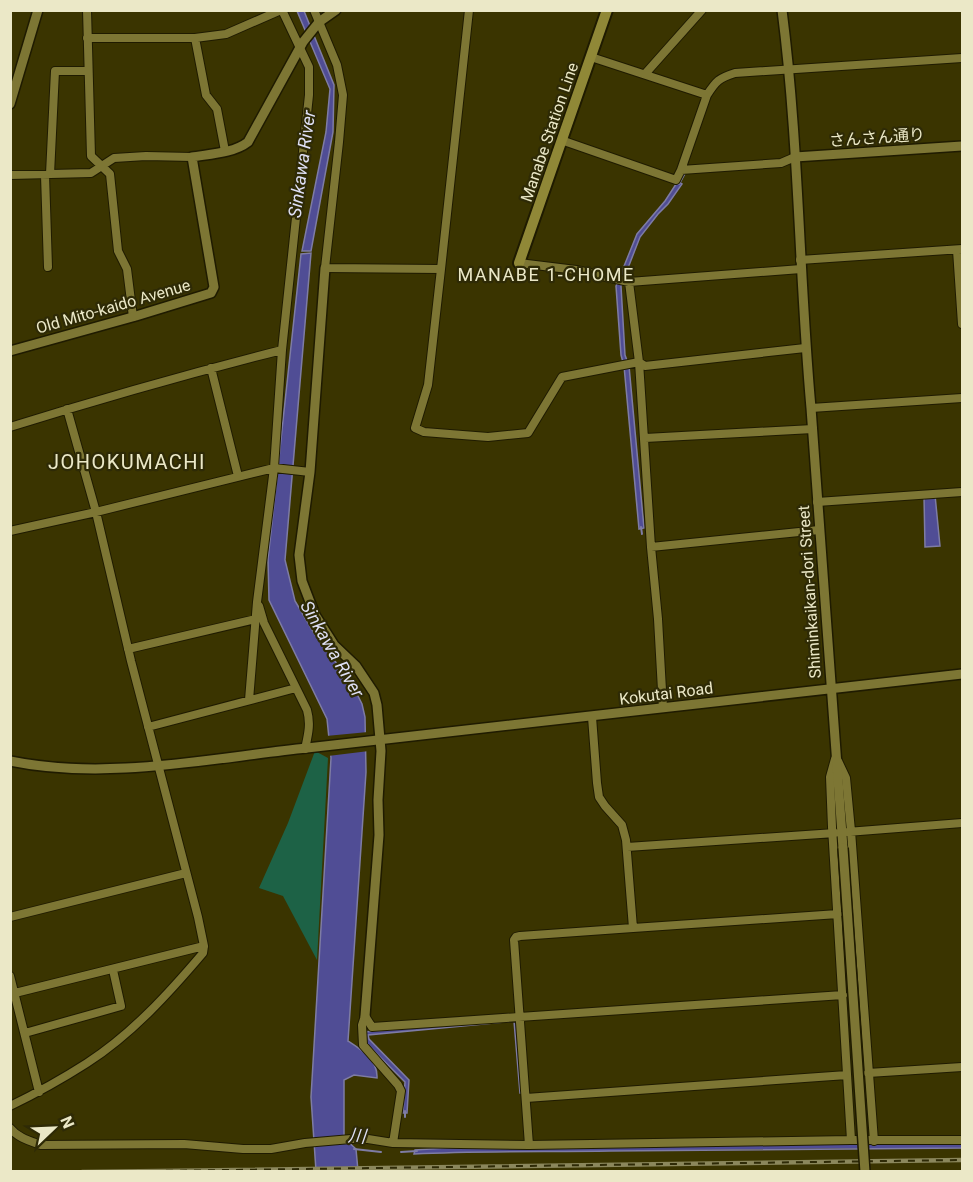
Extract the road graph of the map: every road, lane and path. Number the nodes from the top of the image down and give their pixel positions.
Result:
1 (38, 10) edge
2 (87, 10) edge
3 (281, 10) edge
4 (314, 10) edge
5 (336, 10) edge
6 (469, 10) edge
7 (607, 10) edge
8 (702, 10) edge
9 (782, 10) edge
10 (317, 26) junction
11 (87, 38) junction
12 (195, 38) junction
13 (302, 45) junction
14 (591, 57) junction
15 (963, 58) edge
16 (788, 70) junction
17 (88, 71) junction
18 (645, 75) junction
19 (707, 95) junction
20 (10, 105) edge
21 (561, 140) junction
22 (963, 146) edge
23 (225, 151) junction
24 (192, 157) junction
25 (795, 158) junction
26 (101, 165) junction
27 (681, 170) junction
28 (10, 175) edge
29 (47, 175) junction
30 (960, 250) edge
31 (519, 263) joint
32 (801, 265) junction
33 (48, 267) dead end
34 (325, 268) junction
35 (441, 268) junction
36 (629, 282) junction
37 (133, 317) junction
38 (963, 324) edge
39 (806, 348) junction
40 (282, 350) junction
41 (10, 351) edge
42 (639, 362) junction
43 (211, 368) junction
44 (963, 398) edge
45 (811, 408) junction
46 (67, 409) junction
47 (10, 427) edge
48 (813, 429) junction
49 (645, 438) junction
50 (274, 468) junction
51 (310, 472) junction
52 (238, 476) junction
53 (963, 492) edge
54 (817, 502) junction
55 (96, 512) junction
56 (819, 530) junction
57 (10, 531) edge
58 (651, 547) junction
59 (257, 602) junction
60 (256, 619) junction
61 (128, 649) junction
62 (963, 674) edge
63 (296, 688) junction
64 (831, 688) junction
65 (249, 700) junction
66 (663, 708) junction
67 (592, 717) junction
68 (148, 727) junction
69 (377, 741) junction
70 (304, 748) junction
71 (10, 761) edge
72 (158, 765) junction
73 (963, 823) edge
74 (842, 832) junction
75 (627, 847) junction
76 (186, 873) junction
77 (838, 914) junction
78 (10, 917) edge
79 (633, 928) junction
80 (204, 946) junction
81 (113, 969) junction
82 (10, 976) edge
83 (15, 993) junction
84 (843, 995) junction
85 (365, 1016) junction
86 (519, 1016) junction
87 (25, 1032) junction
88 (963, 1067) edge
89 (868, 1073) junction
90 (847, 1075) junction
91 (39, 1092) junction
92 (526, 1098) junction
93 (10, 1106) edge
94 (10, 1128) edge
95 (851, 1140) junction
96 (963, 1140) edge
97 (874, 1141) junction
98 (393, 1143) junction
99 (529, 1145) junction
100 (865, 1172) edge

1 - 20 street
2 - 11 street
3 - 12 street
3 - 13 street
4 - 10 street
5 - 10 street
6 - 35 street
7 - 14 main road, Manabe Station Line
8 - 18 street
9 - 16 street, Shiminkaikan-dori Street
10 - 13 street
10 - 34 street
11 - 12 street
11 - 17 street
12 - 23 street
13 - 23 street
13 - 40 street
14 - 18 street
14 - 21 main road, Manabe Station Line
15 - 16 street
16 - 19 street
16 - 25 street, Shiminkaikan-dori Street
17 - 26 street
17 - 29 street
18 - 19 street
19 - 27 street
21 - 27 street
21 - 31 main road, Manabe Station Line
22 - 25 street, さんさん通り
23 - 24 street
24 - 26 street
24 - 37 street, Old Mito-kaido Avenue
25 - 27 street
25 - 32 street, Shiminkaikan-dori Street
26 - 29 street
26 - 37 street
28 - 29 street
29 - 33 street
30 - 32 street
30 - 38 street
31 - 36 street
32 - 36 street
32 - 39 street, Shiminkaikan-dori Street
34 - 35 street
34 - 51 street
35 - 42 street
36 - 42 street
37 - 41 street, Old Mito-kaido Avenue
39 - 42 street
39 - 45 street, Shiminkaikan-dori Street
40 - 43 street
40 - 50 street
42 - 49 street
43 - 46 street
43 - 52 street
44 - 45 street
45 - 48 street, Shiminkaikan-dori Street
46 - 47 street
46 - 55 street
48 - 49 street
48 - 54 street, Shiminkaikan-dori Street
49 - 58 street
50 - 51 street
50 - 52 street
50 - 59 street
51 - 69 street
52 - 55 street
53 - 54 street
54 - 56 street, Shiminkaikan-dori Street
55 - 57 street
55 - 61 street
56 - 58 street
56 - 64 street, Shiminkaikan-dori Street
58 - 66 street
59 - 60 street
59 - 63 street
60 - 61 street
60 - 65 street
61 - 68 street
62 - 64 street, Kokutai Road
63 - 65 street
63 - 70 street
64 - 66 street, Kokutai Road
64 - 74 street, Shiminkaikan-dori Street
65 - 68 street
66 - 67 street, Kokutai Road
67 - 69 street, Kokutai Road
67 - 75 street
68 - 72 street
69 - 70 street, Kokutai Road
69 - 85 street
70 - 72 street, Kokutai Road
71 - 72 street, Kokutai Road
72 - 76 street
73 - 74 street
74 - 75 street
74 - 77 street
74 - 89 street
74 - 100 street, Shiminkaikan-dori Street, bridge
75 - 79 street
76 - 78 street
76 - 80 street
77 - 79 street
77 - 84 street
79 - 86 street
80 - 81 street
80 - 91 street
81 - 83 street
81 - 87 street
82 - 83 street
83 - 87 street
84 - 86 street
84 - 90 street
85 - 86 street
85 - 98 street
86 - 92 street
87 - 91 street
88 - 89 street
89 - 97 street
90 - 92 street
90 - 95 street
91 - 93 street
92 - 99 street
94 - 98 street
95 - 97 street
95 - 99 street
96 - 97 street
98 - 99 street

